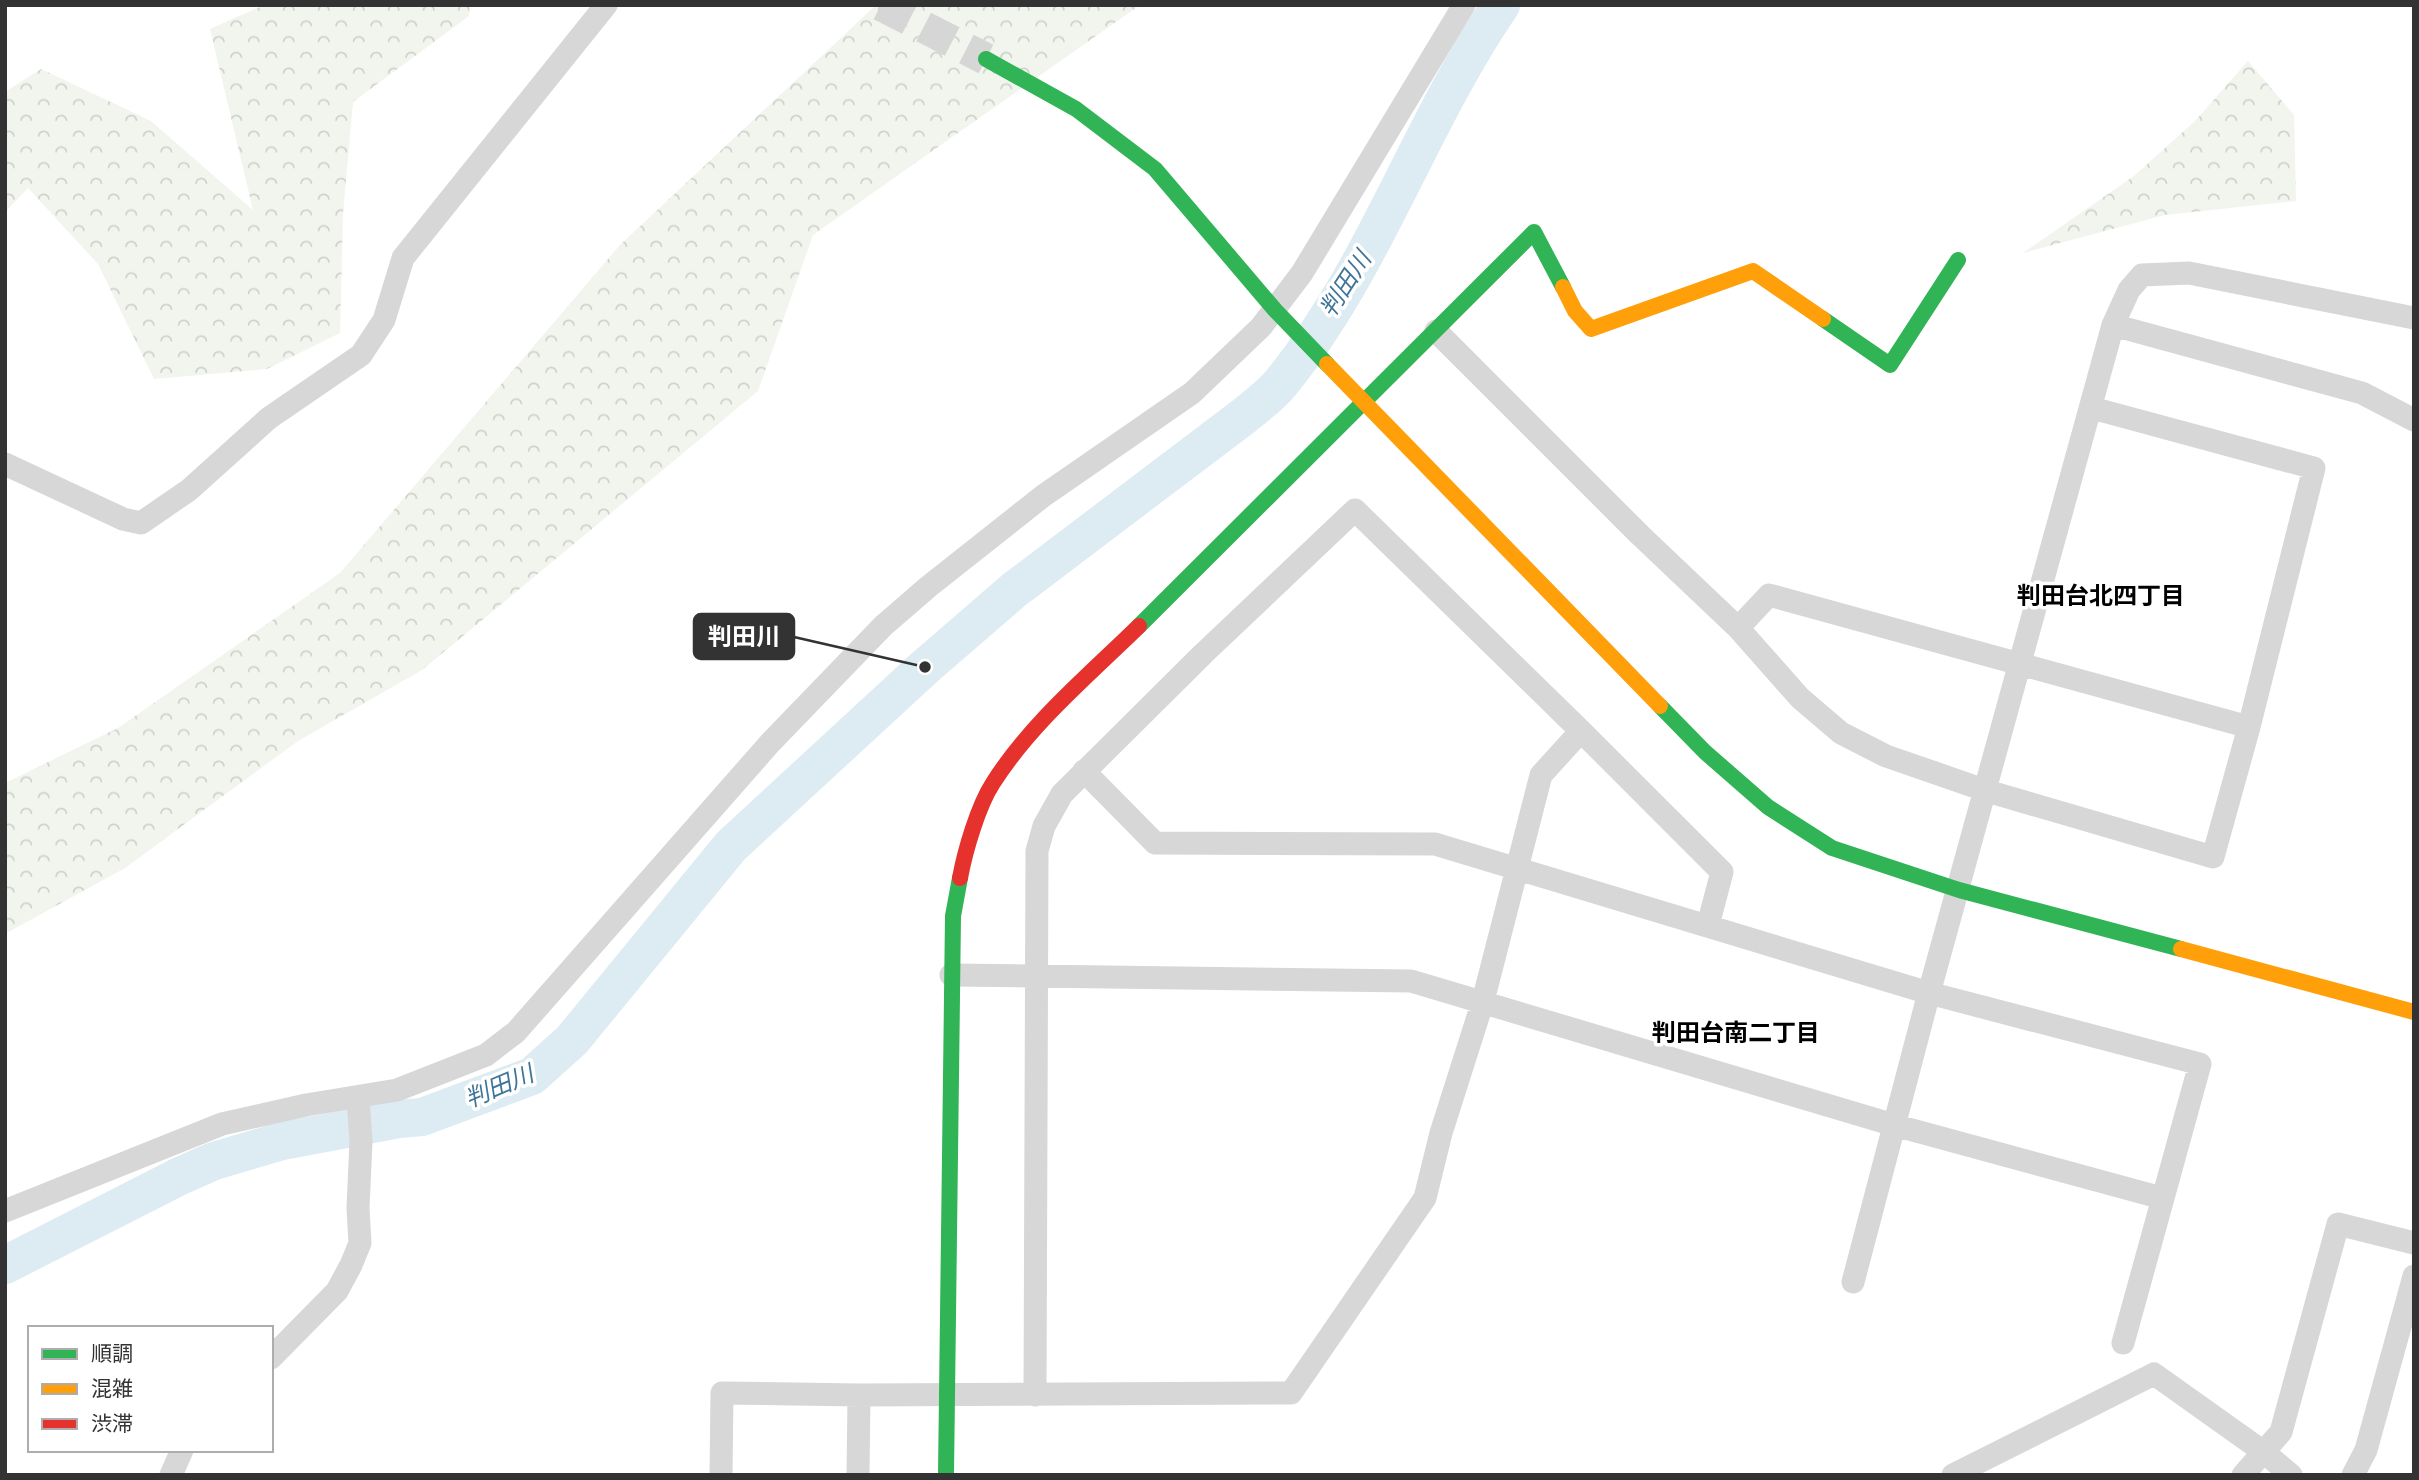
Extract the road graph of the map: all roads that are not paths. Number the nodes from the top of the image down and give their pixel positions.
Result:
1 (606, 5) edge
2 (1464, 5) edge
3 (986, 59) tunnel mouth
4 (1958, 260) dead end
5 (1280, 316) junction
6 (2414, 318) edge
7 (2113, 325) junction
8 (1436, 331) junction
9 (1364, 402) junction
10 (2092, 408) junction
11 (2414, 420) edge
12 (5, 464) edge
13 (1738, 628) junction
14 (2022, 664) junction
15 (2249, 727) junction
16 (1581, 731) junction
17 (1084, 771) junction
18 (1987, 791) junction
19 (1516, 868) junction
20 (1959, 890) junction
21 (1709, 925) junction
22 (951, 975) junction
23 (1038, 978) junction
24 (1930, 993) junction
25 (1483, 1001) junction
26 (2414, 1012) edge
27 (358, 1104) junction
28 (1894, 1125) junction
29 (2162, 1198) junction
30 (5, 1211) edge
31 (2414, 1243) edge
32 (2414, 1276) edge
33 (1853, 1282) dead end
34 (2123, 1343) dead end
35 (273, 1356) edge
36 (945, 1394) junction
37 (859, 1395) junction
38 (1035, 1395) junction
39 (181, 1452) edge
40 (2264, 1452) junction
41 (171, 1475) edge
42 (721, 1475) edge
43 (858, 1475) edge
44 (946, 1475) edge
45 (1953, 1475) edge
46 (2242, 1475) edge
47 (2291, 1475) edge
48 (2353, 1475) edge

1 - 12 street
2 - 5 street
3 - 5 street
4 - 8 street
5 - 9 street
5 - 27 street
6 - 7 street
7 - 10 street
7 - 11 street
8 - 9 street
8 - 13 street
9 - 20 street
9 - 22 street
10 - 14 street
10 - 15 street
13 - 14 street
13 - 18 street
14 - 15 street
14 - 18 street
15 - 18 street
16 - 17 street
16 - 19 street
16 - 21 street
17 - 19 street
17 - 23 street
18 - 20 street
19 - 21 street
19 - 25 street
20 - 24 street
20 - 26 street
21 - 24 street
22 - 23 street
22 - 36 street
23 - 25 street
23 - 38 street
24 - 28 street
24 - 29 street
25 - 28 street
25 - 38 street
27 - 30 street
27 - 35 street
28 - 29 street
28 - 33 street
29 - 34 street
31 - 40 street
32 - 48 street
36 - 37 street
36 - 38 street
36 - 44 street
37 - 42 street
37 - 43 street
39 - 41 street
40 - 45 street
40 - 46 street
40 - 47 street

